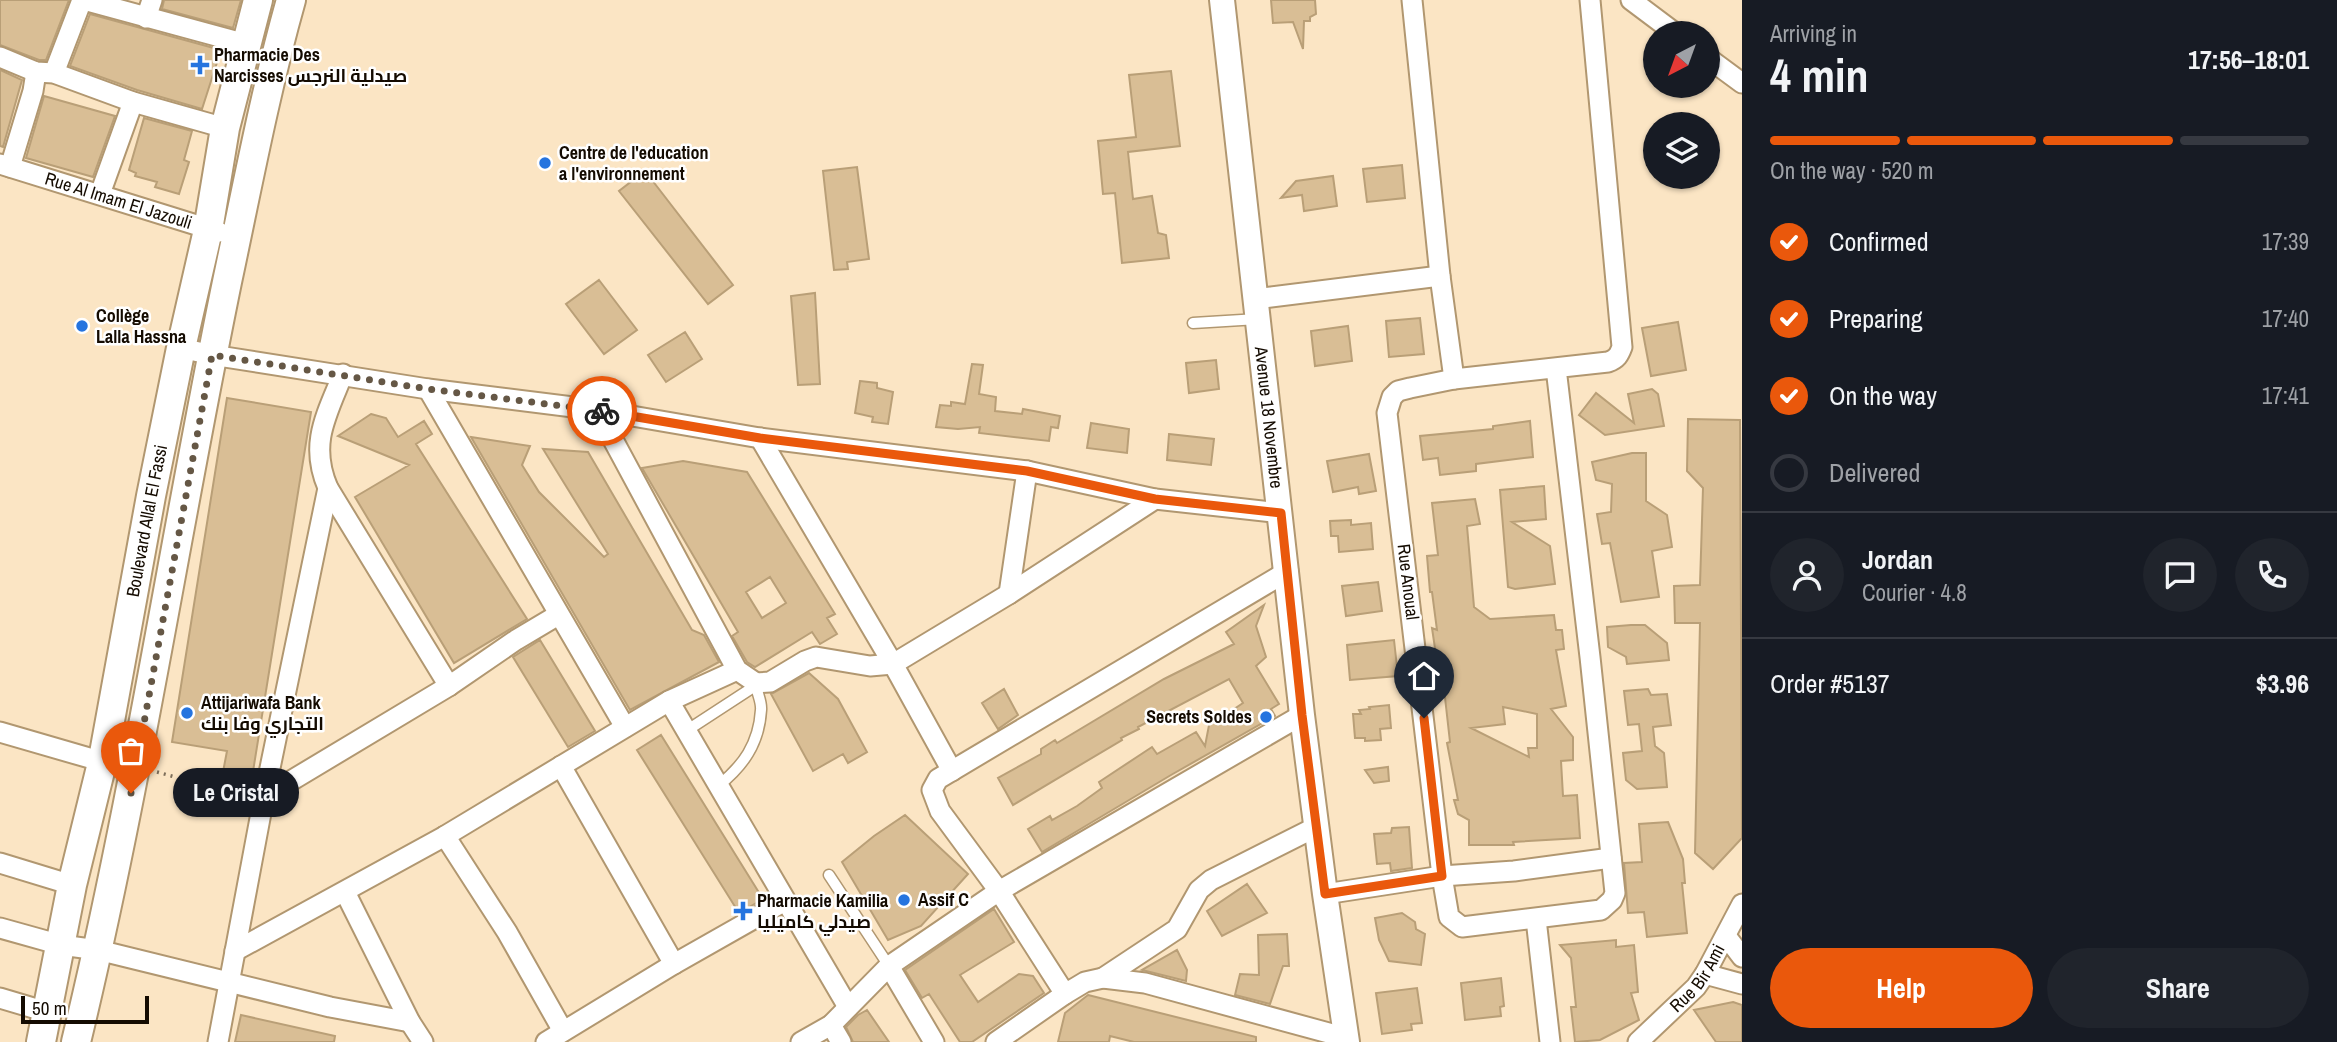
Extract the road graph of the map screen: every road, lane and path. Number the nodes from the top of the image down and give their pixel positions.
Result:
1 (83, 0) edge
2 (258, 0) edge
3 (291, 0) edge
4 (1222, 0) edge
5 (1412, 0) edge
6 (1590, 0) edge
7 (1631, 0) edge
8 (149, 9) edge
9 (1659, 21) edge
10 (246, 44) junction
11 (0, 57) edge
12 (1720, 67) edge
13 (45, 73) junction
14 (1742, 83) edge
15 (133, 102) junction
16 (225, 128) junction
17 (5, 165) edge
18 (100, 194) junction
19 (208, 230) junction
20 (237, 236) junction
21 (1440, 276) junction
22 (1256, 309) junction
23 (1192, 323) dead end
24 (181, 348) junction
25 (212, 355) junction
26 (1556, 368) junction
27 (342, 374) junction
28 (1454, 379) junction
29 (428, 389) junction
30 (597, 410) junction
31 (760, 438) junction
32 (1027, 471) junction
33 (328, 488) junction
34 (1155, 499) junction
35 (1281, 513) junction
36 (1288, 571) junction
37 (1009, 594) junction
38 (558, 615) junction
39 (893, 664) junction
40 (737, 670) junction
41 (755, 685) junction
42 (449, 686) junction
43 (668, 701) junction
44 (1302, 715) junction
45 (625, 727) junction
46 (686, 731) junction
47 (0, 732) edge
48 (103, 759) junction
49 (561, 766) junction
50 (137, 767) junction
51 (952, 771) junction
52 (718, 786) junction
53 (264, 797) junction
54 (1316, 827) junction
55 (445, 836) junction
56 (1611, 858) junction
57 (0, 863) edge
58 (829, 875) dead end
59 (1442, 876) junction
60 (72, 885) junction
61 (999, 891) junction
62 (345, 892) junction
63 (1325, 894) junction
64 (785, 901) junction
65 (1742, 904) edge
66 (1535, 919) junction
67 (0, 928) edge
68 (1726, 936) junction
69 (61, 944) junction
70 (98, 950) junction
71 (235, 951) junction
72 (1742, 957) edge
73 (674, 964) junction
74 (889, 966) junction
75 (1705, 974) junction
76 (1103, 978) junction
77 (229, 983) junction
78 (1742, 984) edge
79 (1065, 994) junction
80 (0, 998) edge
81 (848, 1007) junction
82 (47, 1012) junction
83 (410, 1021) junction
84 (836, 1033) edge
85 (555, 1037) edge
86 (1347, 1040) edge
87 (41, 1042) edge
88 (76, 1042) edge
89 (218, 1042) edge
90 (423, 1042) edge
91 (801, 1042) edge
92 (934, 1042) edge
93 (996, 1042) edge
94 (1550, 1042) edge
95 (1638, 1042) edge

1 - 8 street
1 - 13 street
2 - 10 main road, Boulevard Allal El Fassi
3 - 20 main road, Boulevard Allal El Fassi
4 - 22 street, Avenue 18 Novembre
5 - 21 street
6 - 26 street
7 - 9 street
8 - 10 street
10 - 16 main road, Boulevard Allal El Fassi
11 - 13 street
12 - 14 street
13 - 15 street
13 - 17 street
15 - 16 street
15 - 18 street
16 - 19 main road, Boulevard Allal El Fassi
17 - 18 street, Rue Al Imam El Jazouli
18 - 19 street, Rue Al Imam El Jazouli
19 - 20 street, Rue Al Imam El Jazouli
19 - 24 main road, Boulevard Allal El Fassi
20 - 25 main road, Boulevard Allal El Fassi
21 - 22 street
21 - 28 street
22 - 23 lane
22 - 35 street, Avenue 18 Novembre
24 - 25 street
24 - 48 main road, Boulevard Allal El Fassi
25 - 27 street
25 - 50 main road, Boulevard Allal El Fassi
26 - 28 street
26 - 56 street
27 - 29 street
27 - 33 street
28 - 59 street, Rue Anoual
29 - 30 street
29 - 38 street
30 - 31 street
30 - 40 street
31 - 32 street
31 - 39 street
32 - 34 street
32 - 37 street
33 - 42 street
33 - 53 street
34 - 35 street
34 - 37 street
35 - 36 street, Avenue 18 Novembre
36 - 44 street, Avenue 18 Novembre
36 - 51 street
37 - 39 street
38 - 42 street
38 - 45 street
39 - 41 street
39 - 51 street
40 - 41 street
40 - 43 street
41 - 46 lane
41 - 52 lane
42 - 53 street
43 - 45 street
43 - 46 street
44 - 54 street, Avenue 18 Novembre
44 - 61 street
45 - 49 street
46 - 52 street
47 - 48 street
48 - 50 street
48 - 60 main road, Boulevard Allal El Fassi
49 - 55 street
49 - 73 street
50 - 70 main road, Boulevard Allal El Fassi
51 - 61 street
52 - 64 street
53 - 71 street
54 - 63 street, Avenue 18 Novembre
54 - 76 street
55 - 62 street
55 - 85 street
56 - 59 street
56 - 66 street
57 - 60 street
58 - 74 lane
59 - 63 street
59 - 66 street, Rue Anoual
60 - 69 main road, Boulevard Allal El Fassi
61 - 74 street
61 - 79 street
62 - 71 street
62 - 83 street
63 - 86 street, Avenue 18 Novembre
64 - 73 street
64 - 81 street
65 - 68 street, Rue Bir Ami
66 - 94 street
67 - 69 street
68 - 72 street
68 - 75 street, Rue Bir Ami
69 - 70 street
69 - 82 main road, Boulevard Allal El Fassi
70 - 77 street
70 - 88 main road, Boulevard Allal El Fassi
71 - 77 street
73 - 85 street
74 - 81 street
74 - 92 street
75 - 78 street
75 - 95 street, Rue Bir Ami
76 - 79 street
76 - 86 street
77 - 83 street
77 - 89 street
79 - 93 street
80 - 82 street
81 - 84 street
82 - 87 main road, Boulevard Allal El Fassi
83 - 90 street
84 - 91 street

